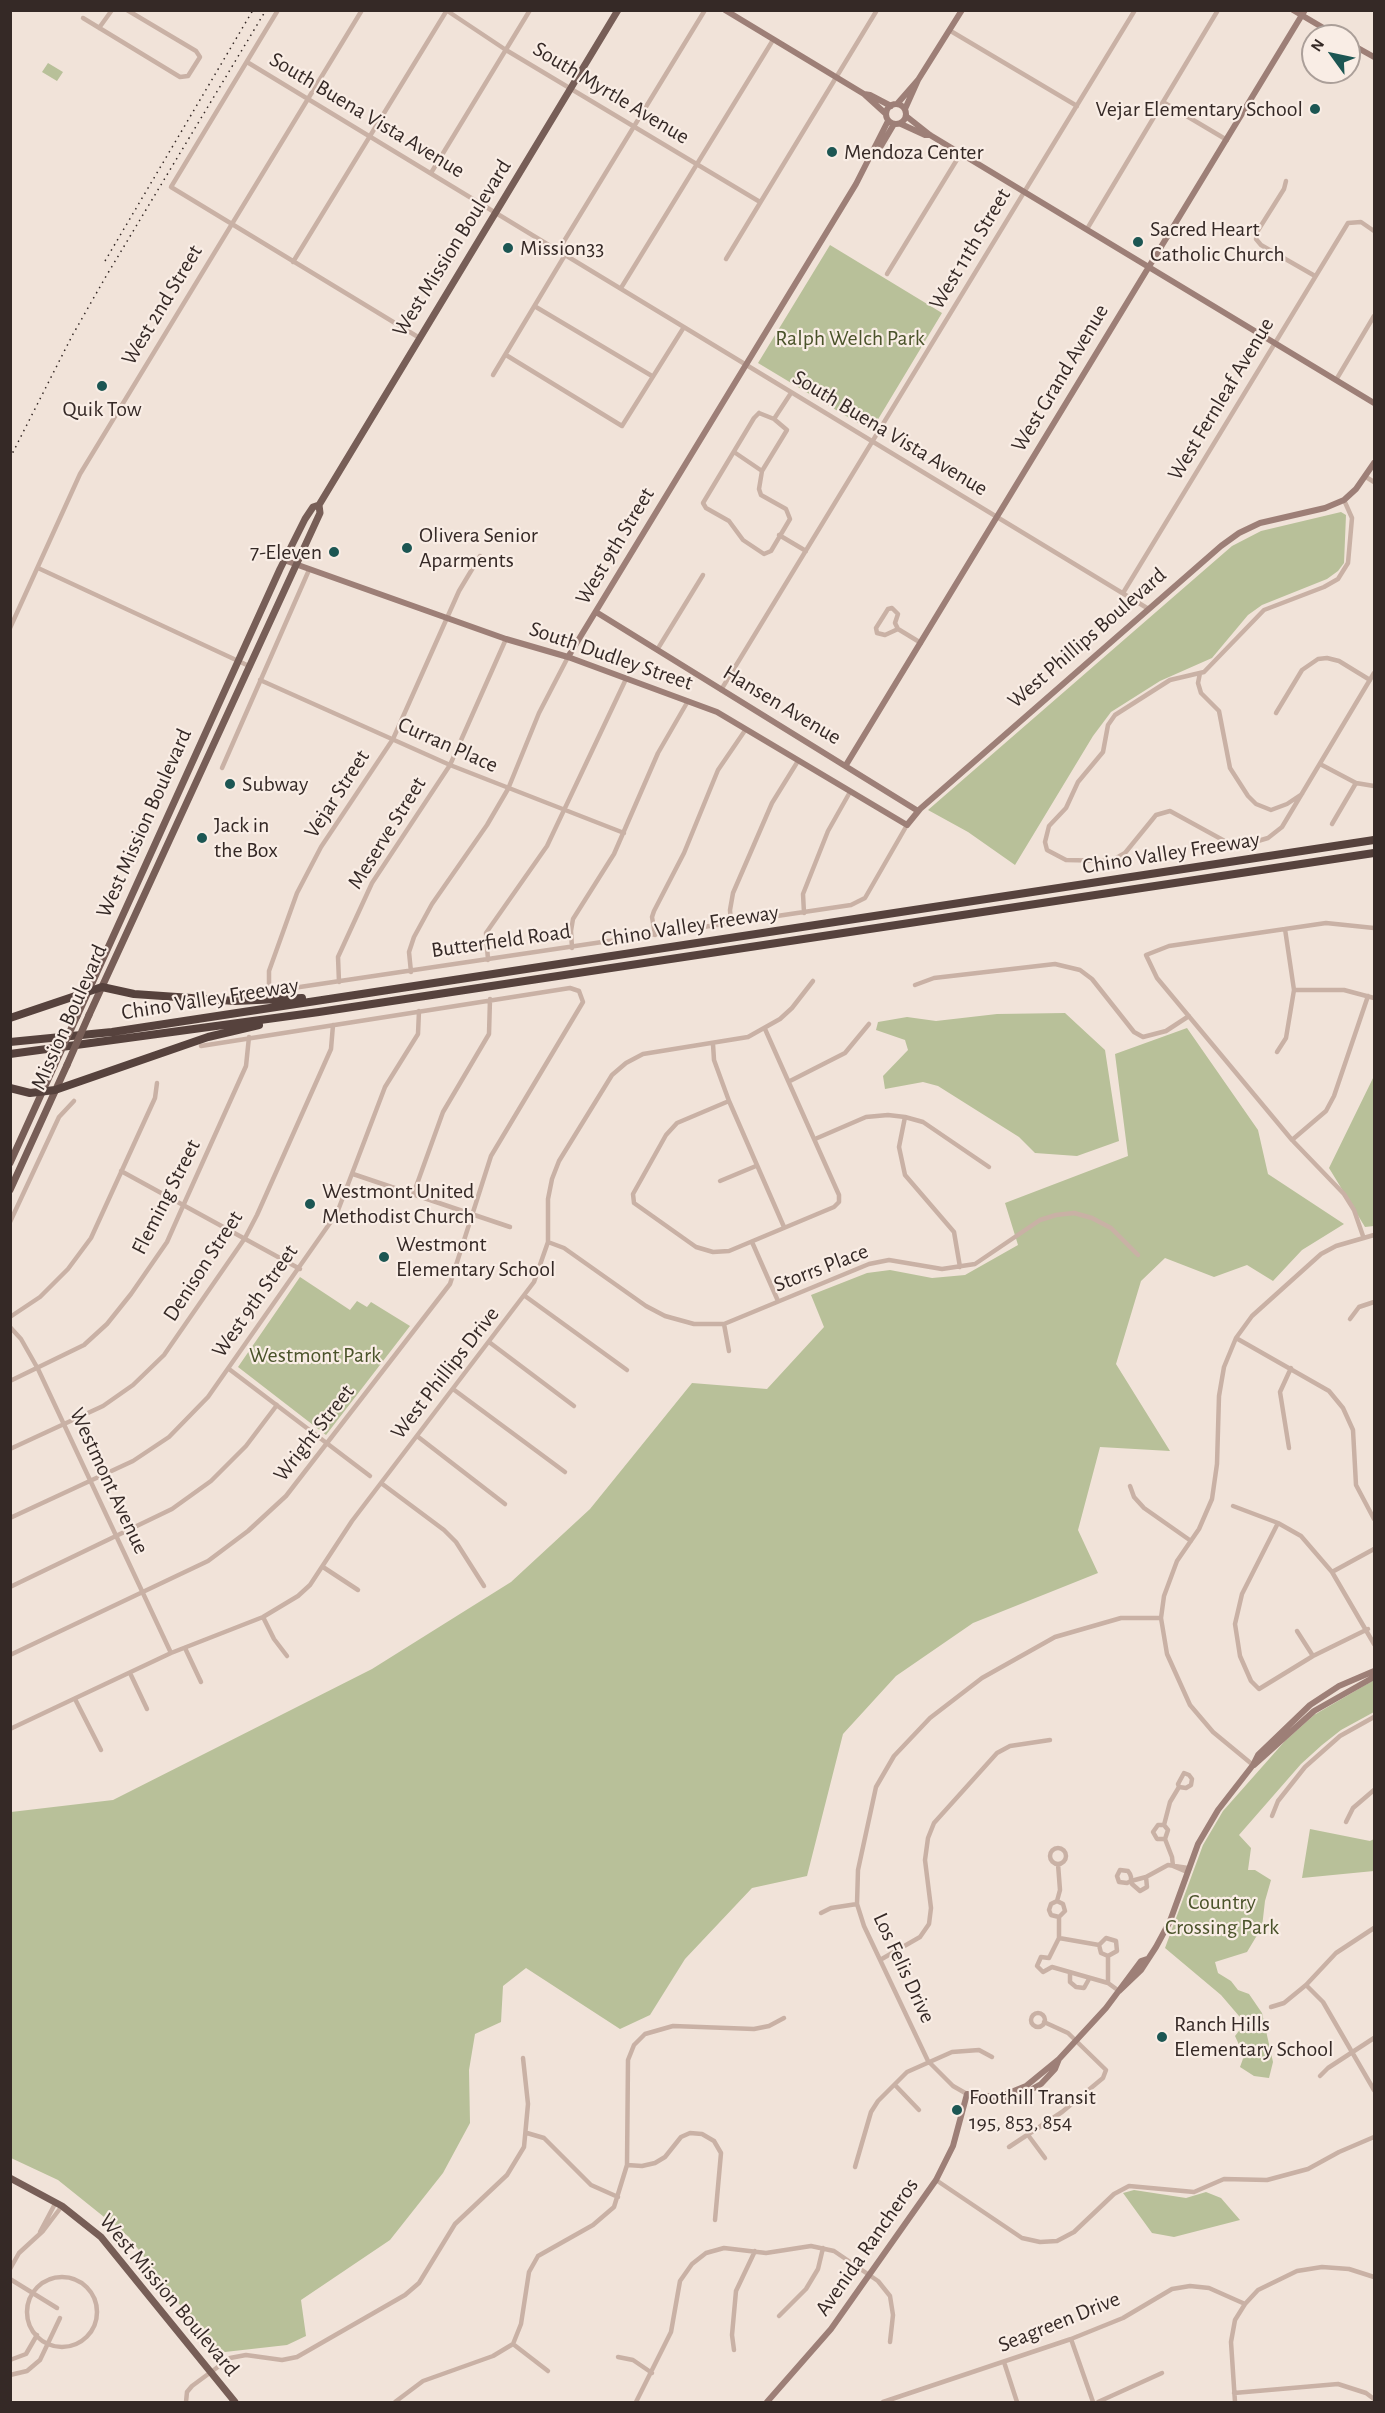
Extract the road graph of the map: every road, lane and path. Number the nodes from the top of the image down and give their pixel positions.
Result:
1 (112, 10) edge
2 (127, 10) edge
3 (278, 10) edge
4 (362, 10) edge
5 (530, 10) edge
6 (618, 10) edge
7 (705, 10) edge
8 (725, 10) edge
9 (877, 10) edge
10 (962, 10) edge
11 (1135, 10) edge
12 (1218, 10) edge
13 (1293, 10) edge
14 (446, 11) edge
15 (1304, 13) edge
16 (82, 18) dead end
17 (1320, 24) edge
18 (99, 28) junction
19 (950, 30) junction
20 (773, 40) junction
21 (506, 50) junction
22 (247, 62) junction
23 (837, 77) junction
24 (918, 80) junction
25 (572, 88) junction
26 (864, 94) junction
27 (309, 98) junction
28 (1163, 102) junction
29 (894, 105) junction
30 (1077, 106) junction
31 (906, 113) junction
32 (892, 121) junction
33 (633, 126) junction
34 (930, 135) junction
35 (370, 137) junction
36 (1227, 140) junction
37 (961, 153) junction
38 (697, 164) junction
39 (431, 173) junction
40 (1286, 181) dead end
41 (1025, 191) junction
42 (760, 202) junction
43 (496, 212) junction
44 (231, 223) junction
45 (1087, 229) junction
46 (1374, 231) edge
47 (558, 251) junction
48 (565, 255) junction
49 (726, 260) dead end
50 (293, 262) junction
51 (1149, 266) junction
52 (887, 274) dead end
53 (1315, 276) junction
54 (621, 288) junction
55 (536, 307) junction
56 (1374, 316) edge
57 (684, 327) junction
58 (418, 337) junction
59 (1274, 342) junction
60 (506, 355) junction
61 (746, 364) junction
62 (493, 375) dead end
63 (652, 376) junction
64 (1336, 380) junction
65 (791, 393) junction
66 (1374, 403) edge
67 (774, 418) junction
68 (874, 441) junction
69 (734, 452) junction
70 (1374, 463) edge
71 (762, 471) junction
72 (1366, 477) junction
73 (1374, 482) edge
74 (1344, 500) junction
75 (319, 505) junction
76 (997, 517) junction
77 (779, 535) junction
78 (806, 551) junction
79 (480, 556) dead end
80 (285, 560) junction
81 (296, 564) junction
82 (38, 568) junction
83 (309, 570) junction
84 (703, 575) dead end
85 (1123, 593) junction
86 (1147, 608) junction
87 (596, 612) junction
88 (447, 618) junction
89 (10, 628) edge
90 (898, 629) junction
91 (506, 639) junction
92 (921, 643) junction
93 (657, 650) junction
94 (568, 657) junction
95 (238, 660) junction
96 (249, 666) junction
97 (1200, 673) junction
98 (1374, 673) edge
99 (626, 679) junction
100 (260, 680) junction
101 (1370, 680) junction
102 (721, 690) junction
103 (688, 701) junction
104 (1276, 713) dead end
105 (746, 729) junction
106 (393, 739) junction
107 (798, 760) junction
108 (1320, 764) junction
109 (450, 765) junction
110 (846, 765) junction
111 (222, 768) dead end
112 (1356, 783) junction
113 (1374, 786) edge
114 (508, 789) junction
115 (850, 792) junction
116 (1303, 793) junction
117 (566, 811) junction
118 (918, 811) junction
119 (1332, 824) dead end
120 (907, 825) junction
121 (624, 833) junction
122 (1374, 840) edge
123 (1374, 854) edge
124 (866, 898) joint
125 (804, 913) junction
126 (731, 923) junction
127 (1374, 928) edge
128 (1285, 929) junction
129 (655, 935) junction
130 (572, 948) junction
131 (488, 960) junction
132 (411, 972) junction
133 (813, 981) dead end
134 (339, 982) junction
135 (915, 985) dead end
136 (102, 987) junction
137 (1294, 990) junction
138 (87, 992) junction
139 (269, 993) junction
140 (246, 995) dead end
141 (351, 995) junction
142 (1368, 996) junction
143 (1374, 998) edge
144 (490, 999) junction
145 (419, 1011) junction
146 (319, 1012) junction
147 (1189, 1016) junction
148 (10, 1018) edge
149 (333, 1024) junction
150 (869, 1024) dead end
151 (765, 1029) junction
152 (249, 1036) junction
153 (10, 1042) edge
154 (713, 1044) junction
155 (201, 1046) dead end
156 (1277, 1052) dead end
157 (10, 1054) edge
158 (790, 1081) junction
159 (157, 1083) dead end
160 (10, 1088) edge
161 (55, 1090) junction
162 (42, 1093) junction
163 (74, 1101) dead end
164 (729, 1101) junction
165 (905, 1117) junction
166 (815, 1139) junction
167 (1292, 1140) junction
168 (10, 1163) edge
169 (756, 1166) junction
170 (989, 1167) dead end
171 (122, 1171) junction
172 (353, 1174) junction
173 (720, 1181) dead end
174 (10, 1190) edge
175 (412, 1195) junction
176 (183, 1206) junction
177 (470, 1215) junction
178 (10, 1222) edge
179 (510, 1227) dead end
180 (784, 1227) junction
181 (1374, 1235) edge
182 (1363, 1236) junction
183 (245, 1238) junction
184 (548, 1242) junction
185 (752, 1242) junction
186 (1138, 1255) dead end
187 (960, 1267) junction
188 (300, 1269) junction
189 (525, 1296) junction
190 (778, 1301) junction
191 (1374, 1302) edge
192 (10, 1317) edge
193 (1350, 1318) dead end
194 (724, 1324) junction
195 (10, 1327) edge
196 (1236, 1338) junction
197 (489, 1342) junction
198 (729, 1351) dead end
199 (1291, 1368) junction
200 (38, 1369) junction
201 (229, 1369) junction
202 (627, 1370) dead end
203 (10, 1381) edge
204 (453, 1389) junction
205 (277, 1405) junction
206 (574, 1406) dead end
207 (63, 1424) junction
208 (417, 1436) junction
209 (327, 1444) junction
210 (1289, 1448) dead end
211 (10, 1449) edge
212 (565, 1472) dead end
213 (370, 1476) dead end
214 (90, 1481) junction
215 (381, 1482) junction
216 (1131, 1486) dead end
217 (505, 1504) dead end
218 (1233, 1506) dead end
219 (10, 1518) edge
220 (1374, 1519) edge
221 (1278, 1524) junction
222 (116, 1537) junction
223 (1191, 1541) junction
224 (1374, 1549) edge
225 (323, 1567) junction
226 (1332, 1572) junction
227 (484, 1586) dead end
228 (10, 1587) edge
229 (358, 1590) dead end
230 (143, 1593) junction
231 (263, 1617) junction
232 (1161, 1618) junction
233 (1368, 1629) junction
234 (1297, 1631) dead end
235 (1374, 1644) edge
236 (185, 1648) junction
237 (171, 1653) junction
238 (10, 1655) edge
239 (287, 1656) dead end
240 (1313, 1656) junction
241 (1374, 1671) edge
242 (130, 1673) junction
243 (1374, 1677) edge
244 (201, 1682) dead end
245 (75, 1699) junction
246 (147, 1708) dead end
247 (1374, 1717) edge
248 (10, 1729) edge
249 (1050, 1740) dead end
250 (101, 1750) dead end
251 (1253, 1765) junction
252 (1179, 1787) dead end
253 (1374, 1790) edge
254 (1272, 1816) dead end
255 (1346, 1822) dead end
256 (1164, 1825) junction
257 (1165, 1839) junction
258 (1058, 1864) dead end
259 (1173, 1866) junction
260 (1188, 1870) junction
261 (1146, 1877) junction
262 (1057, 1901) junction
263 (857, 1904) junction
264 (821, 1913) dead end
265 (1059, 1917) junction
266 (1374, 1928) edge
267 (1059, 1938) junction
268 (1099, 1945) junction
269 (1108, 1956) junction
270 (1048, 1958) junction
271 (880, 1960) junction
272 (1052, 1967) junction
273 (1070, 1974) junction
274 (1089, 1980) junction
275 (1108, 1983) junction
276 (1306, 1985) junction
277 (1119, 1992) junction
278 (1272, 2007) dead end
279 (784, 2018) dead end
280 (1044, 2022) dead end
281 (1374, 2038) edge
282 (1076, 2040) junction
283 (1352, 2052) junction
284 (992, 2057) dead end
285 (523, 2058) dead end
286 (928, 2061) junction
287 (1320, 2076) dead end
288 (895, 2085) junction
289 (1374, 2090) edge
290 (967, 2094) junction
291 (919, 2110) dead end
292 (527, 2133) junction
293 (1028, 2135) junction
294 (1374, 2137) edge
295 (1009, 2147) dead end
296 (1045, 2158) dead end
297 (627, 2165) junction
298 (855, 2167) dead end
299 (10, 2178) edge
300 (936, 2180) junction
301 (618, 2197) junction
302 (59, 2204) junction
303 (716, 2220) dead end
304 (823, 2248) junction
305 (755, 2251) junction
306 (10, 2269) edge
307 (870, 2276) junction
308 (1374, 2277) edge
309 (10, 2279) edge
310 (33, 2293) junction
311 (1245, 2304) junction
312 (57, 2308) dead end
313 (779, 2316) dead end
314 (60, 2318) dead end
315 (37, 2335) junction
316 (1071, 2340) junction
317 (890, 2342) dead end
318 (48, 2343) junction
319 (513, 2344) junction
320 (734, 2350) dead end
321 (618, 2357) dead end
322 (10, 2360) edge
323 (1004, 2362) junction
324 (548, 2371) dead end
325 (211, 2372) junction
326 (652, 2373) junction
327 (1162, 2373) dead end
328 (10, 2375) edge
329 (1234, 2393) junction
330 (1374, 2398) edge
331 (186, 2403) edge
332 (235, 2403) edge
333 (395, 2403) edge
334 (636, 2403) edge
335 (767, 2403) edge
336 (883, 2403) edge
337 (1017, 2403) edge
338 (1093, 2403) edge
339 (1098, 2403) edge
340 (1235, 2403) edge

1 - 18 street
2 - 18 street
3 - 22 street
4 - 27 street, West 2nd Street
5 - 21 street
6 - 25 main road, West Mission Boulevard
7 - 33 street
8 - 20 street
9 - 23 street
10 - 19 street
11 - 30 street, West 11th Street
12 - 28 street
13 - 15 street
14 - 21 street, South Myrtle Avenue
14 - 35 street
15 - 17 street
15 - 36 street, West Grand Avenue
16 - 18 street
19 - 24 street
19 - 30 street
20 - 23 street
20 - 38 street
21 - 25 street, South Myrtle Avenue
21 - 39 street
22 - 27 street, South Buena Vista Avenue
22 - 44 street
23 - 26 street
23 - 42 street
24 - 29 street
24 - 31 street
25 - 33 street, South Myrtle Avenue
25 - 43 main road, West Mission Boulevard
26 - 29 street
26 - 32 street
27 - 35 street, South Buena Vista Avenue
27 - 44 street, West 2nd Street
28 - 36 street
28 - 45 street
29 - 31 street
29 - 32 street
30 - 41 street, West 11th Street
31 - 32 street
31 - 34 street
32 - 34 street
32 - 61 street, West 9th Street
33 - 38 street, South Myrtle Avenue
33 - 47 street
34 - 37 street
35 - 39 street, South Buena Vista Avenue
35 - 50 street
36 - 51 street, West Grand Avenue
37 - 41 street
37 - 52 street
38 - 42 street, South Myrtle Avenue
38 - 54 street
39 - 43 street, South Buena Vista Avenue
40 - 53 street
41 - 45 street
41 - 68 street, West 11th Street
42 - 49 street
43 - 47 street, South Buena Vista Avenue
43 - 58 main road, West Mission Boulevard
44 - 50 street
44 - 82 street, West 2nd Street
45 - 51 street
46 - 53 street, West Fernleaf Avenue
47 - 48 street, South Buena Vista Avenue
48 - 54 street, South Buena Vista Avenue
48 - 55 street
50 - 58 street
51 - 59 street
51 - 76 street, West Grand Avenue
53 - 59 street, West Fernleaf Avenue
54 - 57 street, South Buena Vista Avenue
55 - 60 street
55 - 63 street
56 - 64 street
57 - 61 street, South Buena Vista Avenue
57 - 63 street
58 - 75 main road, West Mission Boulevard
59 - 64 street
59 - 85 street, West Fernleaf Avenue
60 - 62 street
60 - 63 street
61 - 65 street, South Buena Vista Avenue
61 - 87 street, West 9th Street
64 - 66 street
65 - 67 street
65 - 68 street, South Buena Vista Avenue
67 - 69 street
67 - 71 street
68 - 76 street, South Buena Vista Avenue
68 - 78 street, West 11th Street
69 - 71 street
69 - 77 street
70 - 72 street, West Phillips Boulevard
71 - 77 street
72 - 73 street
72 - 74 street, West Phillips Boulevard
74 - 86 street, West Phillips Boulevard
74 - 97 street
75 - 80 main road, West Mission Boulevard
75 - 81 main road, West Mission Boulevard
76 - 85 street, South Buena Vista Avenue
76 - 92 street, West Grand Avenue
77 - 78 street
78 - 102 street, West 11th Street
79 - 88 street, Vejar Street
80 - 81 street, South Dudley Street
80 - 95 main road, West Mission Boulevard
81 - 83 street, South Dudley Street
81 - 96 main road, Mission Boulevard
82 - 89 street, West 2nd Street
82 - 95 street
83 - 88 street, South Dudley Street
83 - 100 street
84 - 93 street
85 - 86 street, South Buena Vista Avenue
86 - 118 street, West Phillips Boulevard
87 - 93 street, Hansen Avenue
87 - 94 street, West 9th Street
88 - 91 street, South Dudley Street
88 - 106 street, Vejar Street
90 - 90 street
90 - 92 street
91 - 94 street, South Dudley Street
91 - 109 street, Meserve Street
92 - 110 street, West Grand Avenue
93 - 102 street, Hansen Avenue
94 - 99 street, South Dudley Street
94 - 114 street, West 9th Street
95 - 96 street
95 - 138 main road, West Mission Boulevard
96 - 136 main road, Mission Boulevard
97 - 116 street
97 - 116 street
98 - 101 street
99 - 103 street, South Dudley Street
99 - 117 street
100 - 106 street, Curran Place
100 - 111 street
101 - 104 street
101 - 108 street
102 - 110 street, Hansen Avenue
103 - 105 street, South Dudley Street
103 - 121 street
105 - 107 street, South Dudley Street
105 - 129 street
106 - 109 street, Curran Place
106 - 139 street, Vejar Street
107 - 115 street, South Dudley Street
107 - 126 street
108 - 112 street
108 - 116 street
109 - 114 street, Curran Place
109 - 134 street, Meserve Street
110 - 118 street, Hansen Avenue
112 - 113 street
112 - 119 street
114 - 117 street, Curran Place
114 - 132 street, West 9th Street
115 - 120 street, South Dudley Street
115 - 125 street
117 - 121 street, Curran Place
117 - 131 street
118 - 120 street, West Phillips Boulevard
120 - 124 street, West Phillips Boulevard
121 - 130 street
122 - 141 highway, Chino Valley Freeway
123 - 146 highway, Chino Valley Freeway
124 - 125 street, Butterfield Road
125 - 126 street, Butterfield Road
126 - 129 street, Butterfield Road
127 - 128 street
128 - 137 street
128 - 147 street
129 - 130 street, Butterfield Road
130 - 131 street, Butterfield Road
131 - 132 street, Butterfield Road
132 - 134 street, Butterfield Road
133 - 151 street, West Phillips Drive
134 - 139 street, Butterfield Road
135 - 147 street
136 - 138 highway
136 - 141 highway
136 - 161 main road, Mission Boulevard, bridge
137 - 142 street
137 - 156 street
138 - 148 highway
138 - 162 main road, West Mission Boulevard, bridge
139 - 140 street, Butterfield Road
141 - 153 highway, Chino Valley Freeway
142 - 143 street
142 - 167 street
144 - 145 street
144 - 175 street
144 - 177 street, Wright Street
145 - 149 street
145 - 172 street, West 9th Street
146 - 157 highway, Chino Valley Freeway
146 - 161 highway
147 - 167 street
149 - 152 street
149 - 183 street, Denison Street
150 - 158 street
151 - 154 street, West Phillips Drive
151 - 158 street
152 - 155 street
152 - 176 street, Fleming Street
154 - 164 street
154 - 184 street, West Phillips Drive
158 - 166 street
159 - 171 street
160 - 162 highway
161 - 162 highway
161 - 174 main road, Mission Boulevard
162 - 168 main road, West Mission Boulevard
163 - 178 street
164 - 169 street
164 - 185 street
165 - 166 street
165 - 170 street
165 - 187 street
166 - 180 street
167 - 182 street
169 - 173 street
169 - 180 street
171 - 176 street
171 - 192 street
172 - 175 street
172 - 188 street, West 9th Street
175 - 177 street
176 - 183 street
176 - 200 street, Fleming Street
177 - 179 street
177 - 209 street, Wright Street
180 - 185 street
181 - 182 street
182 - 196 street
183 - 188 street
183 - 207 street, Denison Street
184 - 189 street, West Phillips Drive
184 - 194 street, Storrs Place
185 - 190 street
186 - 187 street, Storrs Place
187 - 190 street, Storrs Place
188 - 201 street, West 9th Street
189 - 197 street, West Phillips Drive
189 - 202 street
190 - 194 street, Storrs Place
191 - 193 street
194 - 198 street
195 - 200 street, Westmont Avenue
196 - 199 street
196 - 223 street
197 - 204 street, West Phillips Drive
197 - 206 street
199 - 210 street
199 - 220 street
200 - 203 street, Fleming Street
200 - 207 street, Westmont Avenue
201 - 205 street
201 - 214 street, West 9th Street
204 - 208 street, West Phillips Drive
204 - 212 street
205 - 209 street
205 - 222 street
207 - 211 street, Denison Street
207 - 214 street, Westmont Avenue
208 - 215 street, West Phillips Drive
208 - 217 street
209 - 213 street
209 - 230 street, Wright Street
214 - 219 street, West 9th Street
214 - 222 street, Westmont Avenue
215 - 225 street, West Phillips Drive
215 - 227 street
216 - 223 street
218 - 221 street
221 - 226 street
221 - 240 street
222 - 228 street
222 - 230 street, Westmont Avenue
223 - 232 street
224 - 226 street
225 - 229 street
225 - 231 street, West Phillips Drive
226 - 233 street
230 - 237 street, Westmont Avenue
230 - 238 street, Wright Street
231 - 236 street, West Phillips Drive
231 - 239 street
232 - 251 street
232 - 263 street, Los Felis Drive
233 - 235 street
233 - 240 street
234 - 240 street
236 - 237 street, West Phillips Drive
236 - 244 street
237 - 242 street, West Phillips Drive
241 - 251 street
242 - 245 street, West Phillips Drive
242 - 246 street
243 - 251 street
245 - 248 street, West Phillips Drive
245 - 250 street
247 - 254 street
249 - 271 street
251 - 260 street
252 - 256 street
253 - 255 street
256 - 257 street
256 - 257 street
257 - 259 street
258 - 262 street
259 - 260 street
259 - 261 street
260 - 277 street
261 - 261 street
262 - 265 street
262 - 265 street
263 - 264 street
263 - 271 street, Los Felis Drive
265 - 267 street
266 - 276 street
267 - 268 street
267 - 270 street
268 - 269 street
268 - 269 street
269 - 275 street
270 - 272 street
270 - 272 street
271 - 286 street, Los Felis Drive
272 - 273 street
273 - 274 street
273 - 274 street
274 - 275 street
275 - 277 street
276 - 278 street
276 - 283 street
277 - 282 street
279 - 297 street
280 - 282 street
281 - 283 street
282 - 290 street
282 - 293 street
283 - 287 street
283 - 289 street
284 - 286 street
285 - 292 street
286 - 288 street
286 - 290 street, Los Felis Drive
288 - 291 street
288 - 298 street
290 - 300 street, Avenida Rancheros
292 - 301 street
292 - 325 street
293 - 295 street
293 - 296 street
294 - 300 street
297 - 301 street
297 - 303 street
299 - 302 main road, West Mission Boulevard
300 - 307 street, Avenida Rancheros
301 - 319 street
302 - 306 street
302 - 325 main road, West Mission Boulevard
304 - 305 street
304 - 307 street
304 - 313 street
305 - 320 street
305 - 326 street
307 - 317 street
307 - 335 street, Avenida Rancheros
308 - 311 street
309 - 310 street
310 - 312 street
310 - 315 street
310 - 318 street
311 - 316 street, Seagreen Drive
311 - 329 street
314 - 318 street
315 - 318 street
315 - 322 street
316 - 323 street, Seagreen Drive
316 - 338 street
318 - 328 street
319 - 324 street
319 - 333 street
321 - 326 street
323 - 336 street, Seagreen Drive
323 - 337 street
325 - 331 street
325 - 332 main road, West Mission Boulevard
326 - 334 street
327 - 339 street
329 - 330 street
329 - 340 street

